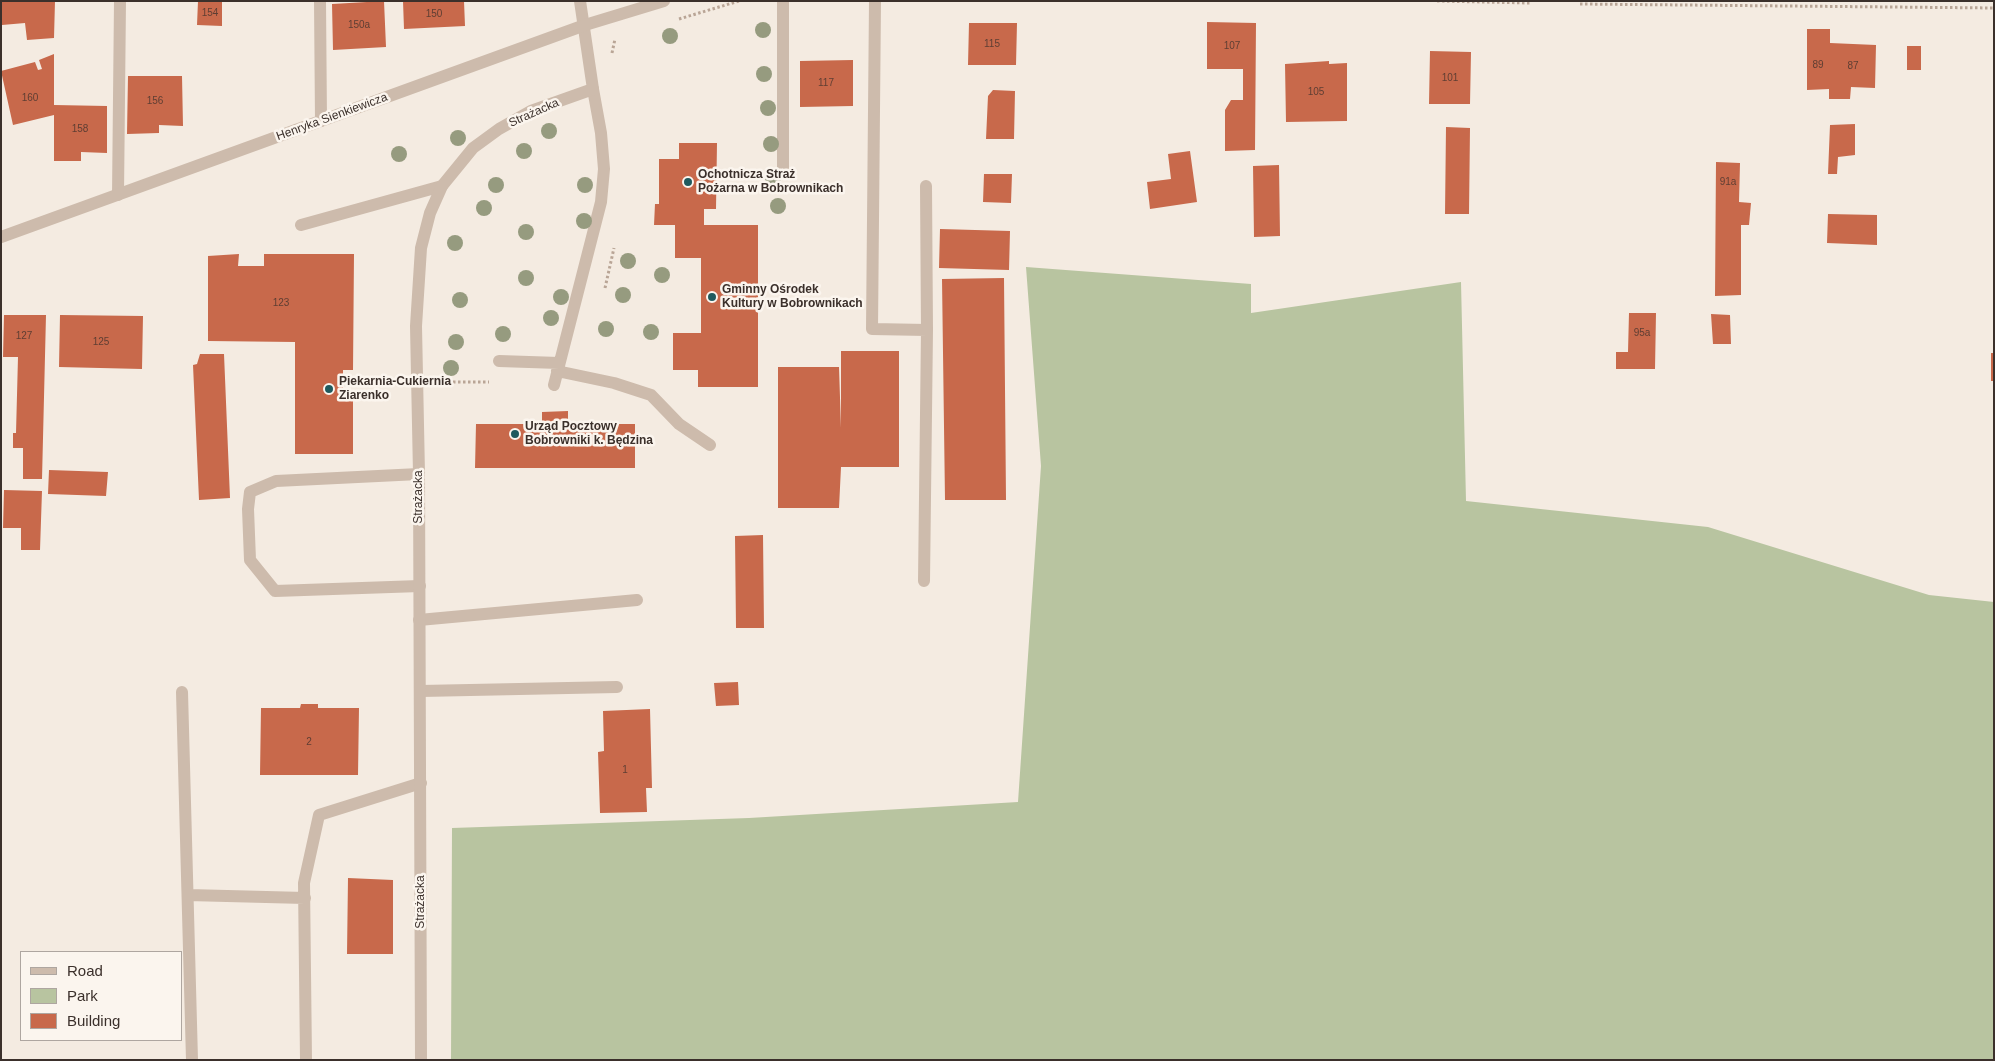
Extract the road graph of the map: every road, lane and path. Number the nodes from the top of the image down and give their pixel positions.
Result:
1 (120, 1) edge
2 (320, 1) edge
3 (580, 1) edge
4 (664, 1) edge
5 (739, 1) edge
6 (783, 1) edge
7 (875, 1) edge
8 (1437, 1) edge
9 (1530, 3) dead end
10 (1580, 4) dead end
11 (1994, 8) edge
12 (678, 19) dead end
13 (584, 25) junction
14 (593, 88) junction
15 (321, 121) junction
16 (783, 172) dead end
17 (442, 186) junction
18 (926, 186) dead end
19 (118, 195) junction
20 (301, 225) dead end
21 (1, 237) edge
22 (927, 330) junction
23 (499, 361) joint
24 (558, 367) junction
25 (417, 382) junction
26 (554, 385) dead end
27 (710, 445) dead end
28 (419, 474) junction
29 (924, 581) dead end
30 (420, 586) junction
31 (637, 600) dead end
32 (419, 620) junction
33 (618, 687) dead end
34 (421, 691) junction
35 (182, 692) dead end
36 (421, 783) junction
37 (188, 895) junction
38 (305, 898) junction
39 (192, 1060) edge
40 (306, 1060) edge
41 (422, 1060) edge

1 - 19 street
2 - 15 street
3 - 13 street
4 - 13 street, Henryka Sienkiewicza
5 - 12 path
6 - 16 street
7 - 22 street
8 - 9 path
10 - 11 path
13 - 14 street
13 - 15 street, Henryka Sienkiewicza
14 - 17 street, Strażacka
14 - 24 street
15 - 19 street, Henryka Sienkiewicza
17 - 20 street
17 - 25 street, Strażacka
18 - 22 street
19 - 21 street, Henryka Sienkiewicza
22 - 29 street
23 - 24 street
23 - 25 path
24 - 26 street
24 - 27 street
25 - 28 street, Strażacka
28 - 30 street, Strażacka
28 - 30 street
30 - 32 street, Strażacka
31 - 32 street
32 - 34 street, Strażacka
33 - 34 street
34 - 36 street, Strażacka
35 - 37 street
36 - 38 street
36 - 41 street, Strażacka
37 - 38 street
37 - 39 street
38 - 40 street

